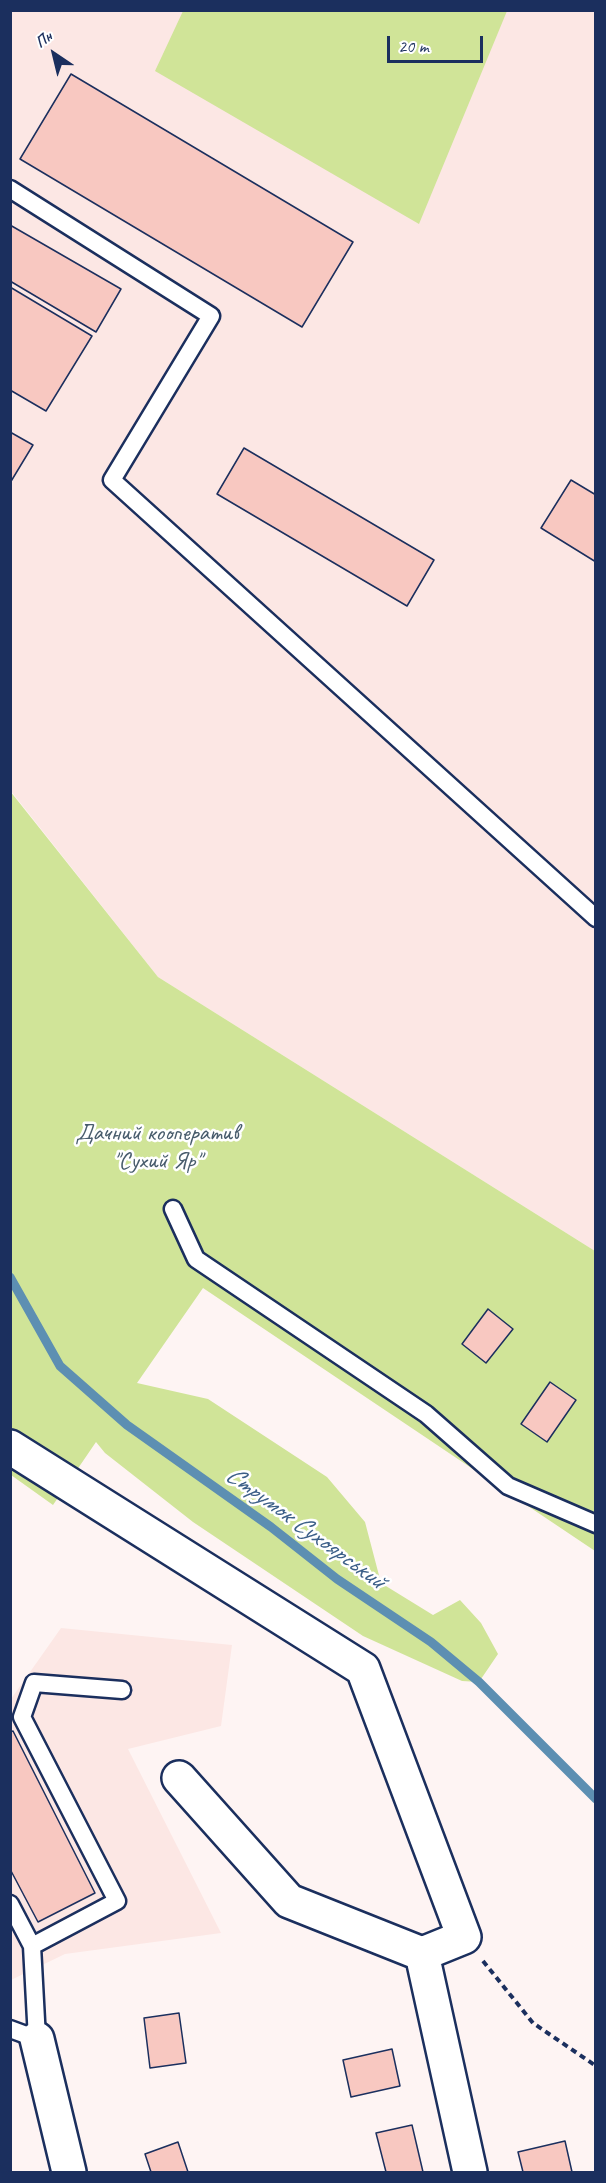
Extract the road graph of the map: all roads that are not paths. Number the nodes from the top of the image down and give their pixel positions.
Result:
1 (10, 189) edge
2 (596, 918) edge
3 (173, 1209) dead end
4 (10, 1447) edge
5 (596, 1524) edge
6 (122, 1690) dead end
7 (179, 1779) dead end
8 (10, 1904) edge
9 (32, 1946) junction
10 (422, 1953) junction
11 (24, 2034) edge
12 (69, 2172) edge
13 (470, 2172) edge

1 - 2 lane
3 - 5 lane
4 - 10 street
6 - 9 lane
7 - 10 street
8 - 9 lane
9 - 11 lane
10 - 13 street
11 - 12 street

